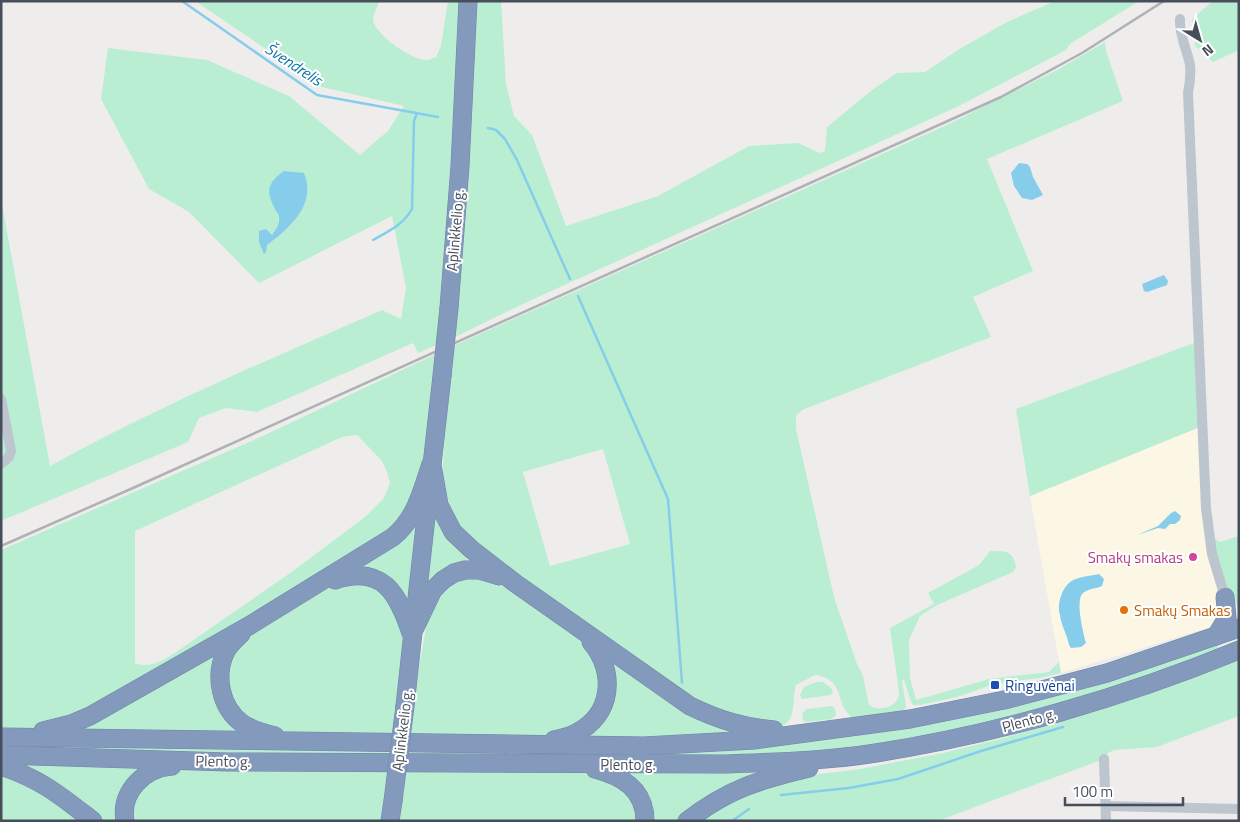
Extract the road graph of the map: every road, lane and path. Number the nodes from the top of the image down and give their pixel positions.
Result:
1 (468, 1) edge
2 (1180, 19) dead end
3 (1, 399) edge
4 (432, 462) junction
5 (1, 464) edge
6 (515, 583) junction
7 (313, 587) junction
8 (1225, 597) junction
9 (1239, 612) edge
10 (252, 624) junction
11 (579, 628) junction
12 (1239, 628) edge
13 (413, 635) junction
14 (1216, 636) junction
15 (1239, 650) edge
16 (854, 728) junction
17 (1, 737) edge
18 (295, 742) junction
19 (539, 745) junction
20 (876, 753) junction
21 (1, 756) edge
22 (1104, 758) dead end
23 (228, 762) junction
24 (578, 764) junction
25 (1, 766) edge
26 (1106, 806) junction
27 (1239, 809) edge
28 (94, 821) edge
29 (125, 821) edge
30 (390, 821) edge
31 (645, 821) edge
32 (687, 821) edge
33 (1106, 821) edge

1 - 4 highway, Aplinkkelio g., bridge
2 - 8 street
3 - 5 street
4 - 6 highway
4 - 7 highway
4 - 13 highway, Aplinkkelio g.
6 - 11 highway
6 - 13 highway
7 - 10 highway
7 - 13 highway
8 - 9 highway
8 - 14 highway
10 - 17 highway
10 - 18 highway
11 - 16 highway
11 - 19 highway
12 - 14 highway, Plento g.
13 - 30 highway, Aplinkkelio g., bridge
14 - 16 highway, Plento g.
15 - 20 highway, Plento g.
16 - 19 highway, Plento g.
17 - 18 highway, Plento g.
18 - 19 highway, Plento g.
20 - 24 highway, Plento g.
20 - 32 highway
21 - 23 highway, Plento g.
22 - 26 street
23 - 24 highway, Plento g.
23 - 29 highway
24 - 31 highway
25 - 28 highway
26 - 27 street
26 - 33 street

